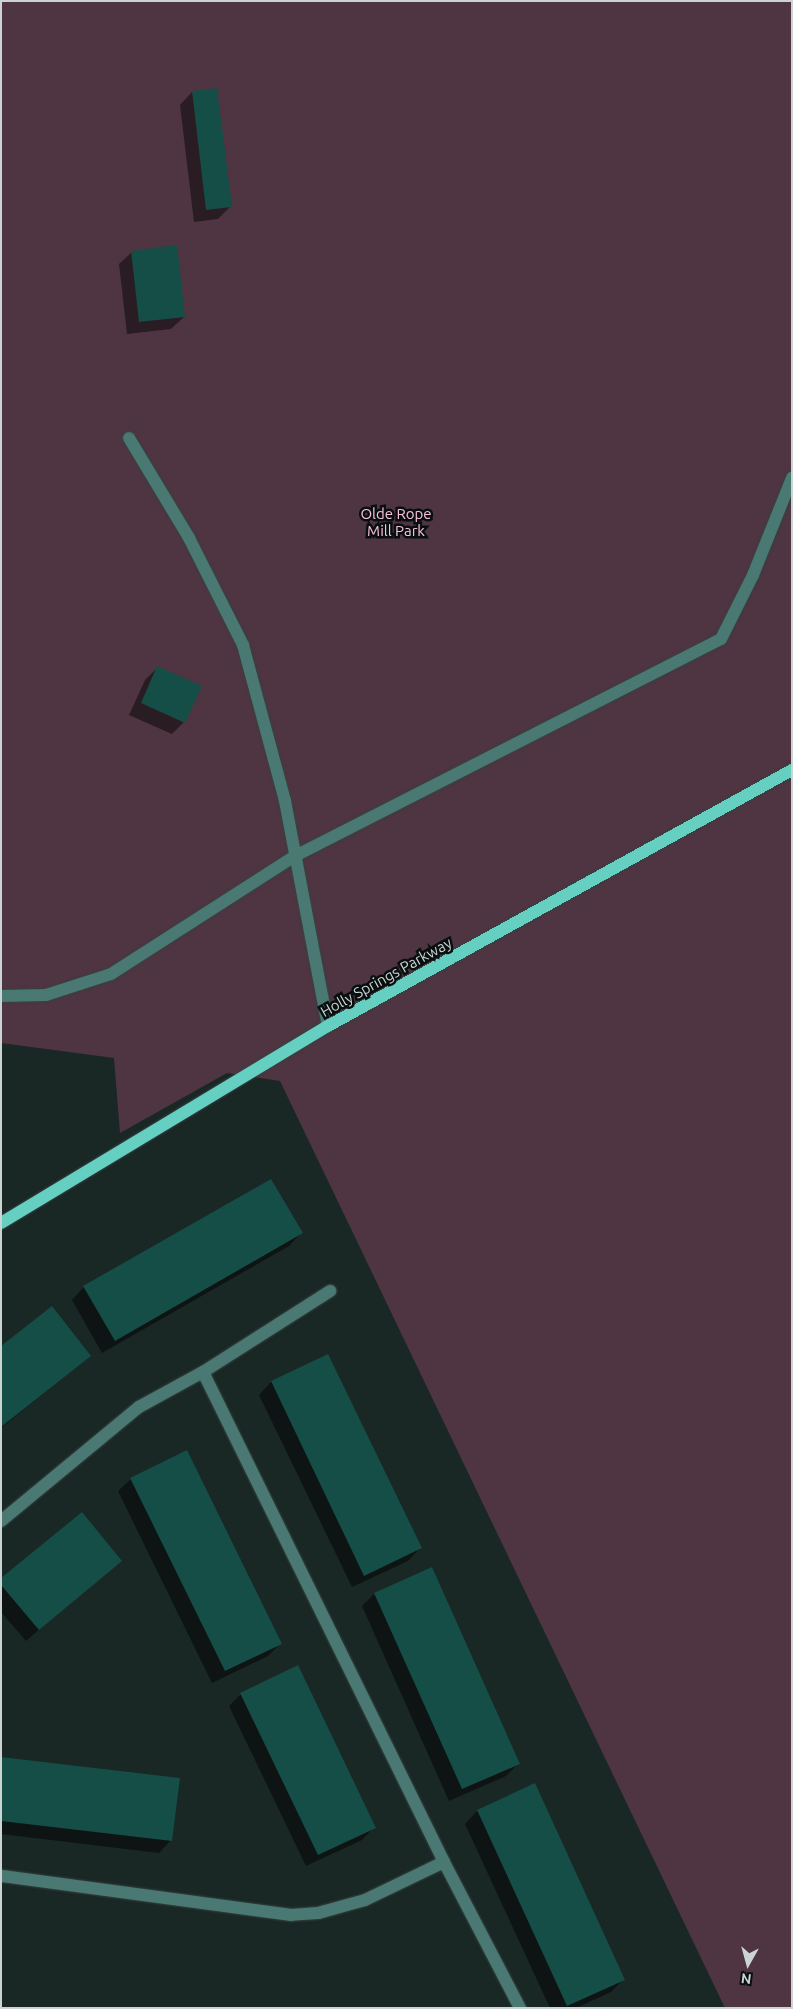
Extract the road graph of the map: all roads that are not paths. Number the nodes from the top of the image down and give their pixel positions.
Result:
1 (129, 438) dead end
2 (792, 478) edge
3 (792, 770) edge
4 (295, 856) junction
5 (1, 996) edge
6 (328, 1026) junction
7 (1, 1223) edge
8 (330, 1291) dead end
9 (203, 1372) junction
10 (1, 1521) edge
11 (444, 1862) junction
12 (1, 1876) edge
13 (520, 2008) edge

1 - 4 lane
2 - 4 lane
3 - 6 main road, Holly Springs Parkway
4 - 5 lane
4 - 6 lane
6 - 7 main road, Holly Springs Parkway
8 - 9 lane
9 - 10 lane
9 - 11 lane
11 - 12 lane
11 - 13 lane

